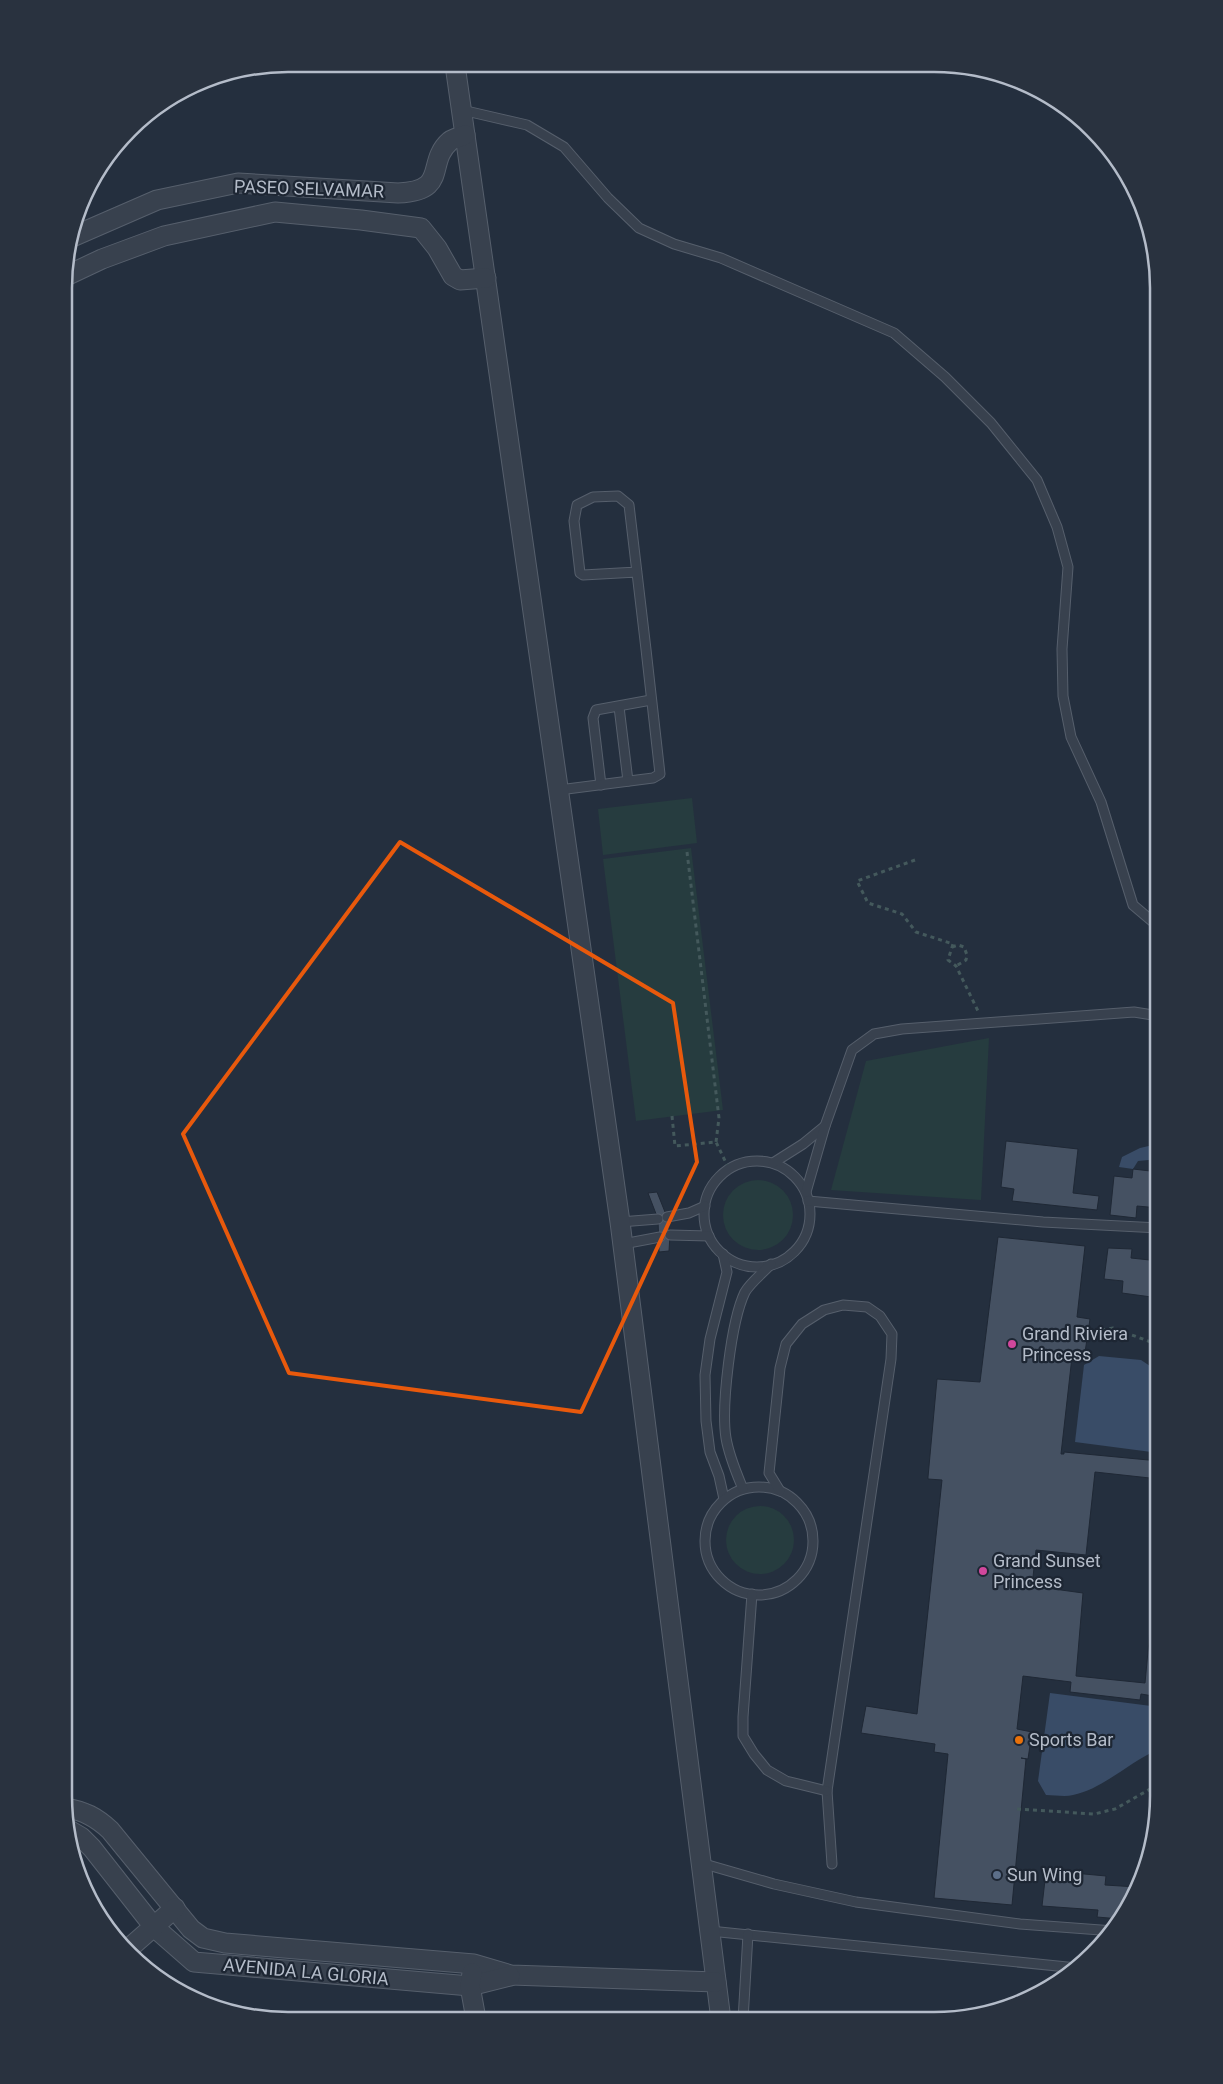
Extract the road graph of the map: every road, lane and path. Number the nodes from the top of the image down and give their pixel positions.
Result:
1 (456, 72) edge
2 (462, 110) junction
3 (465, 135) junction
4 (80, 234) edge
5 (73, 273) edge
6 (486, 278) junction
7 (638, 572) junction
8 (652, 700) junction
9 (619, 707) junction
10 (628, 781) junction
11 (601, 785) junction
12 (559, 790) junction
13 (687, 852) dead end
14 (914, 860) dead end
15 (1150, 919) edge
16 (952, 947) junction
17 (956, 966) junction
18 (1150, 1015) edge
19 (984, 1023) junction
20 (672, 1116) dead end
21 (826, 1126) junction
22 (716, 1142) junction
23 (773, 1163) junction
24 (729, 1169) junction
25 (807, 1197) junction
26 (705, 1206) junction
27 (620, 1222) junction
28 (1150, 1228) edge
29 (670, 1235) dead end
30 (660, 1236) dead end
31 (709, 1236) junction
32 (623, 1244) junction
33 (723, 1254) junction
34 (771, 1264) junction
35 (1078, 1335) dead end
36 (1150, 1341) edge
37 (743, 1489) junction
38 (780, 1491) junction
39 (724, 1499) junction
40 (752, 1594) junction
41 (1150, 1789) edge
42 (827, 1792) junction
43 (73, 1809) edge
44 (1017, 1809) dead end
45 (76, 1834) edge
46 (701, 1863) junction
47 (832, 1864) dead end
48 (175, 1908) junction
49 (154, 1927) junction
50 (710, 1930) junction
51 (1103, 1930) edge
52 (748, 1934) junction
53 (133, 1945) edge
54 (474, 1964) junction
55 (1066, 1967) edge
56 (511, 1975) junction
57 (716, 1982) junction
58 (470, 1986) junction
59 (475, 2012) edge
60 (720, 2012) edge
61 (743, 2012) edge

1 - 2 street
2 - 3 street
2 - 15 lane
3 - 4 street, PASEO SELVAMAR
3 - 6 street
5 - 6 street, PASEO SELVAMAR
6 - 12 street
7 - 7 lane
7 - 8 lane
8 - 9 lane
8 - 10 lane
9 - 10 lane
9 - 11 lane
10 - 11 lane
11 - 12 lane
12 - 27 street
13 - 22 path
14 - 16 path
16 - 17 path
16 - 17 path
17 - 19 path
18 - 19 lane
19 - 21 lane
20 - 22 path
21 - 23 lane
21 - 25 lane
22 - 24 path
23 - 24 lane
23 - 25 lane
24 - 26 lane
25 - 28 lane
25 - 34 lane
26 - 27 lane
26 - 31 lane
27 - 32 street
29 - 31 lane
30 - 32 lane
31 - 33 lane
32 - 46 street
33 - 34 lane
33 - 39 lane
34 - 37 lane
35 - 36 path
37 - 38 lane
37 - 39 lane
38 - 40 lane
38 - 42 lane
39 - 40 lane
40 - 42 lane
41 - 44 path
42 - 47 lane
43 - 48 street, AVENIDA LA GLORIA
45 - 49 street, AVENIDA LA GLORIA
46 - 50 street
46 - 51 lane
48 - 49 street
48 - 54 street, AVENIDA LA GLORIA
49 - 53 street
49 - 58 street, AVENIDA LA GLORIA
50 - 52 lane
50 - 57 street
52 - 55 lane
52 - 61 lane
54 - 56 street, AVENIDA LA GLORIA
54 - 58 street
56 - 57 street, AVENIDA LA GLORIA
56 - 58 street, AVENIDA LA GLORIA
57 - 60 street
58 - 59 street

